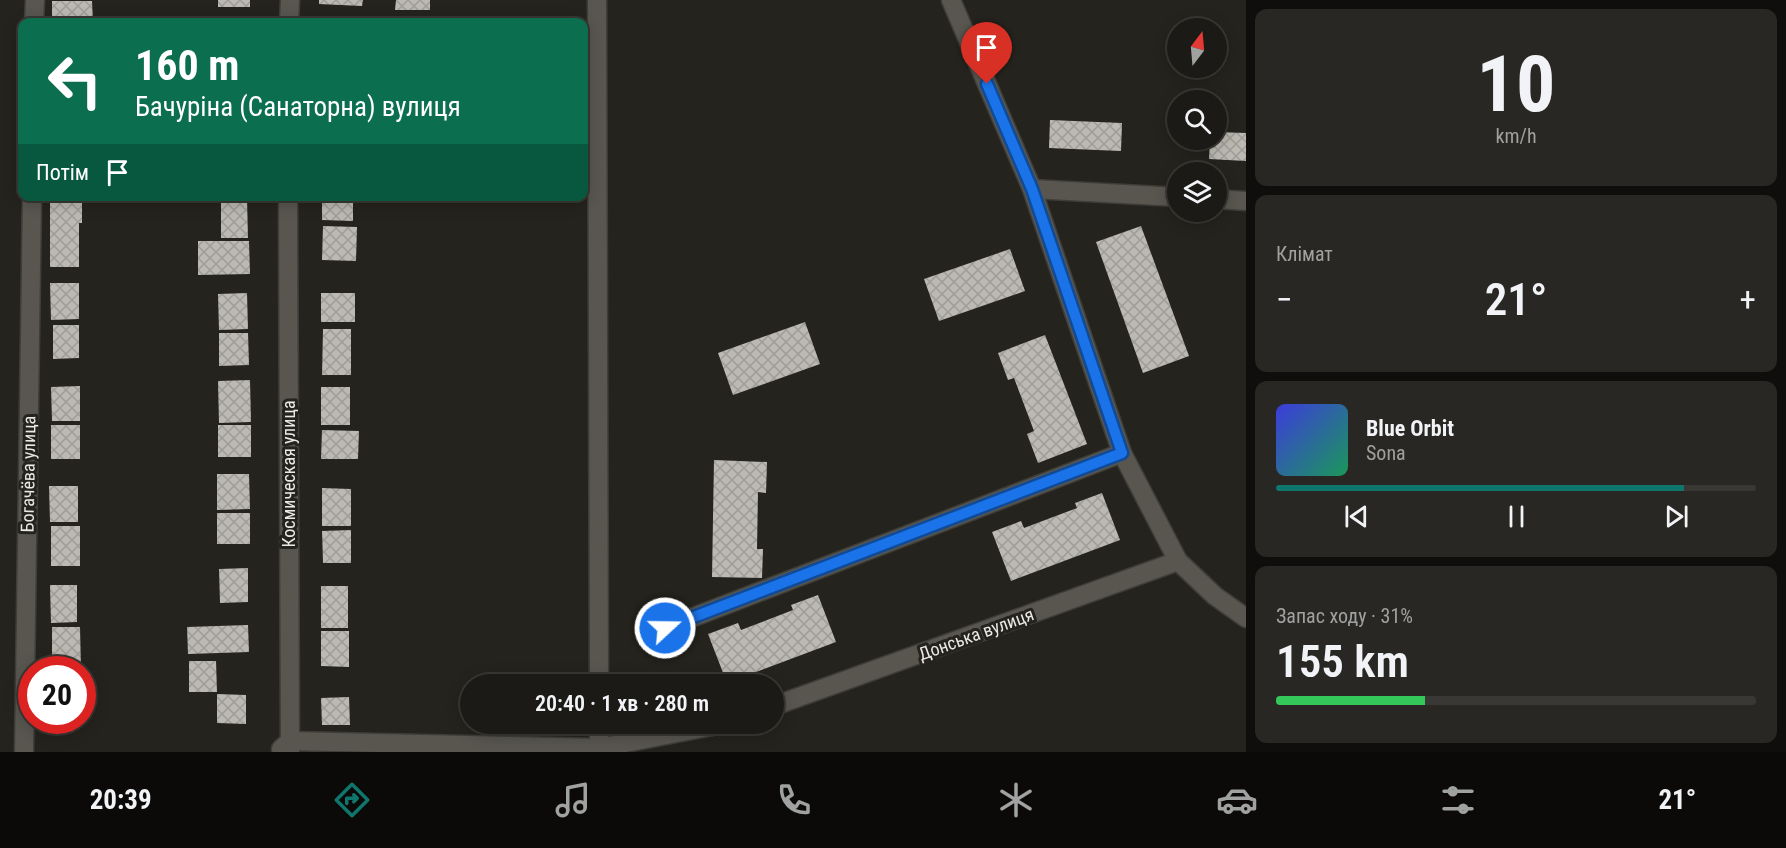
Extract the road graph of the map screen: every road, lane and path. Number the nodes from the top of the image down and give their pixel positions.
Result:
1 (34, 0) edge
2 (290, 0) edge
3 (597, 0) edge
4 (951, 0) edge
5 (34, 18) edge
6 (289, 18) edge
7 (1032, 189) junction
8 (1167, 196) edge
9 (1227, 200) edge
10 (32, 201) edge
11 (288, 201) edge
12 (1246, 201) edge
13 (1122, 453) junction
14 (1178, 561) junction
15 (1246, 618) edge
16 (665, 628) dead end
17 (599, 674) edge
18 (784, 702) edge
19 (599, 734) edge
20 (675, 734) edge
21 (286, 748) edge
22 (599, 750) edge
23 (24, 752) edge

1 - 5 street
2 - 6 street
3 - 17 street
4 - 7 street
7 - 8 street
7 - 13 street
9 - 12 street
10 - 23 street, Богачёва улица
11 - 21 street, Космическая улица
13 - 14 street
13 - 16 street
14 - 15 street
14 - 18 street, Донська вулиця
19 - 22 street
20 - 22 street
21 - 22 street

